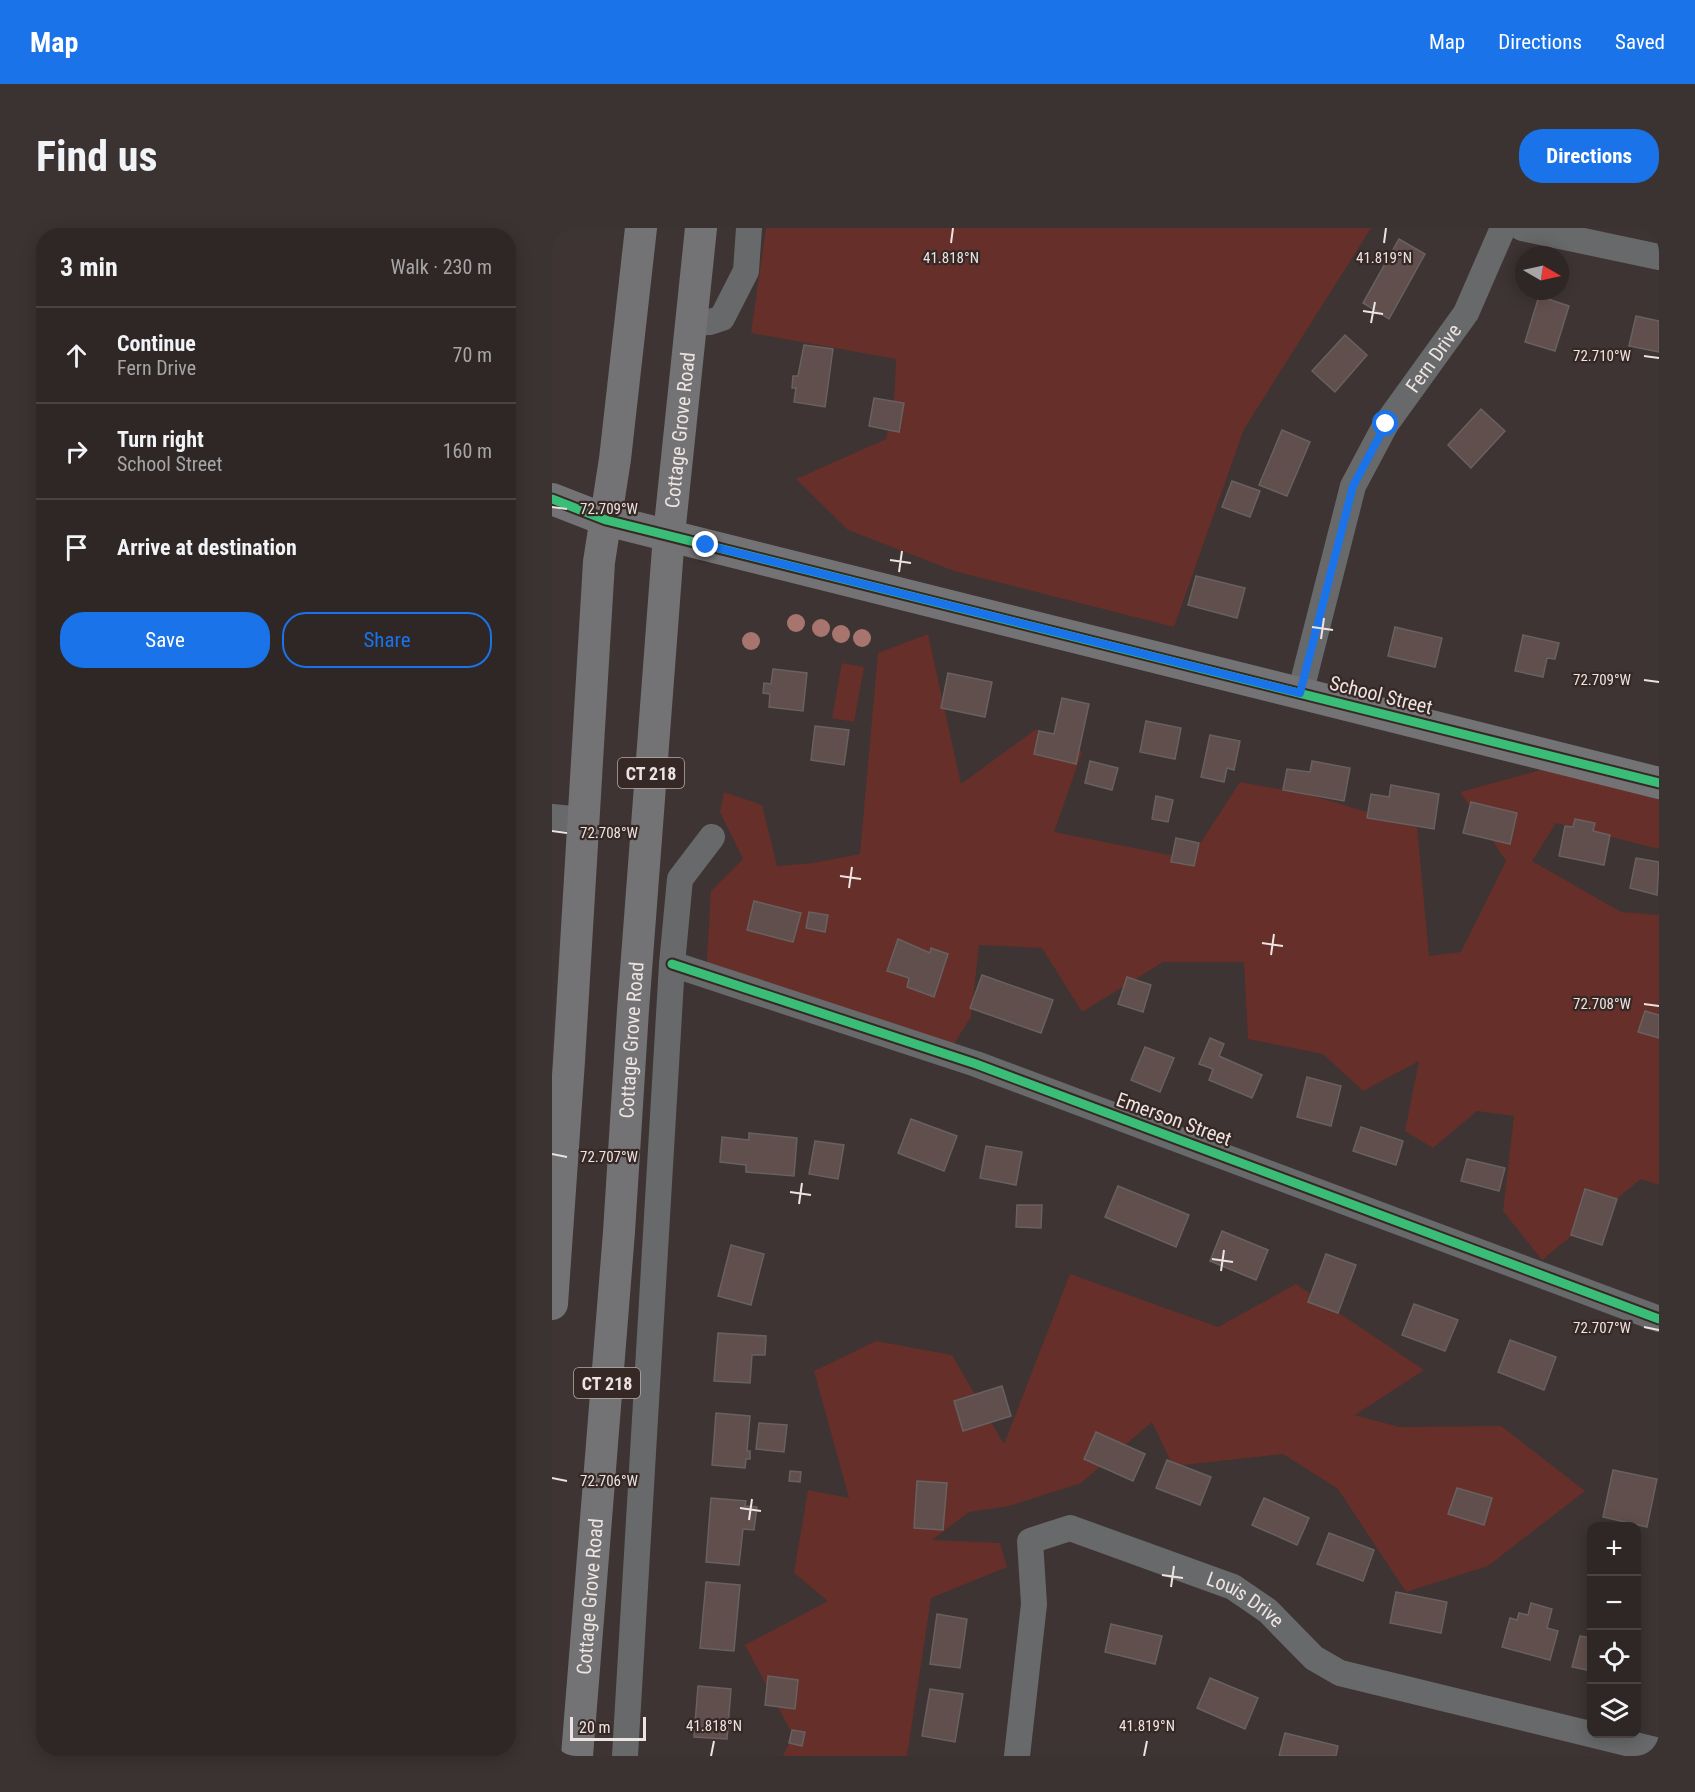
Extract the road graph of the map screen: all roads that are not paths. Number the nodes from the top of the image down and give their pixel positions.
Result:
1 (641, 228) edge
2 (701, 228) edge
3 (749, 228) edge
4 (1503, 228) edge
5 (1522, 228) edge
6 (1659, 257) edge
7 (691, 323) junction
8 (552, 499) edge
9 (606, 520) junction
10 (669, 536) junction
11 (1300, 693) junction
12 (1659, 783) edge
13 (552, 818) edge
14 (584, 820) junction
15 (712, 837) dead end
16 (672, 964) junction
17 (561, 1061) edge
18 (552, 1304) edge
19 (1659, 1319) edge
20 (1659, 1751) edge
21 (577, 1756) edge
22 (625, 1756) edge
23 (1017, 1756) edge

1 - 9 main road
2 - 7 main road, Cottage Grove Road / CT 218
3 - 7 street, Cottage Grove Road
4 - 11 street, Fern Drive
5 - 6 street
7 - 10 main road, Cottage Grove Road / CT 218
8 - 9 main road, School Street
9 - 10 main road, School Street
9 - 14 main road
10 - 11 main road, School Street
10 - 21 main road, Cottage Grove Road / CT 218
11 - 12 main road, School Street
13 - 14 street
14 - 17 main road
15 - 16 street, Cottage Grove Road
16 - 19 street, Emerson Street
16 - 22 street, Cottage Grove Road
17 - 18 main road
20 - 23 street, Louis Drive

